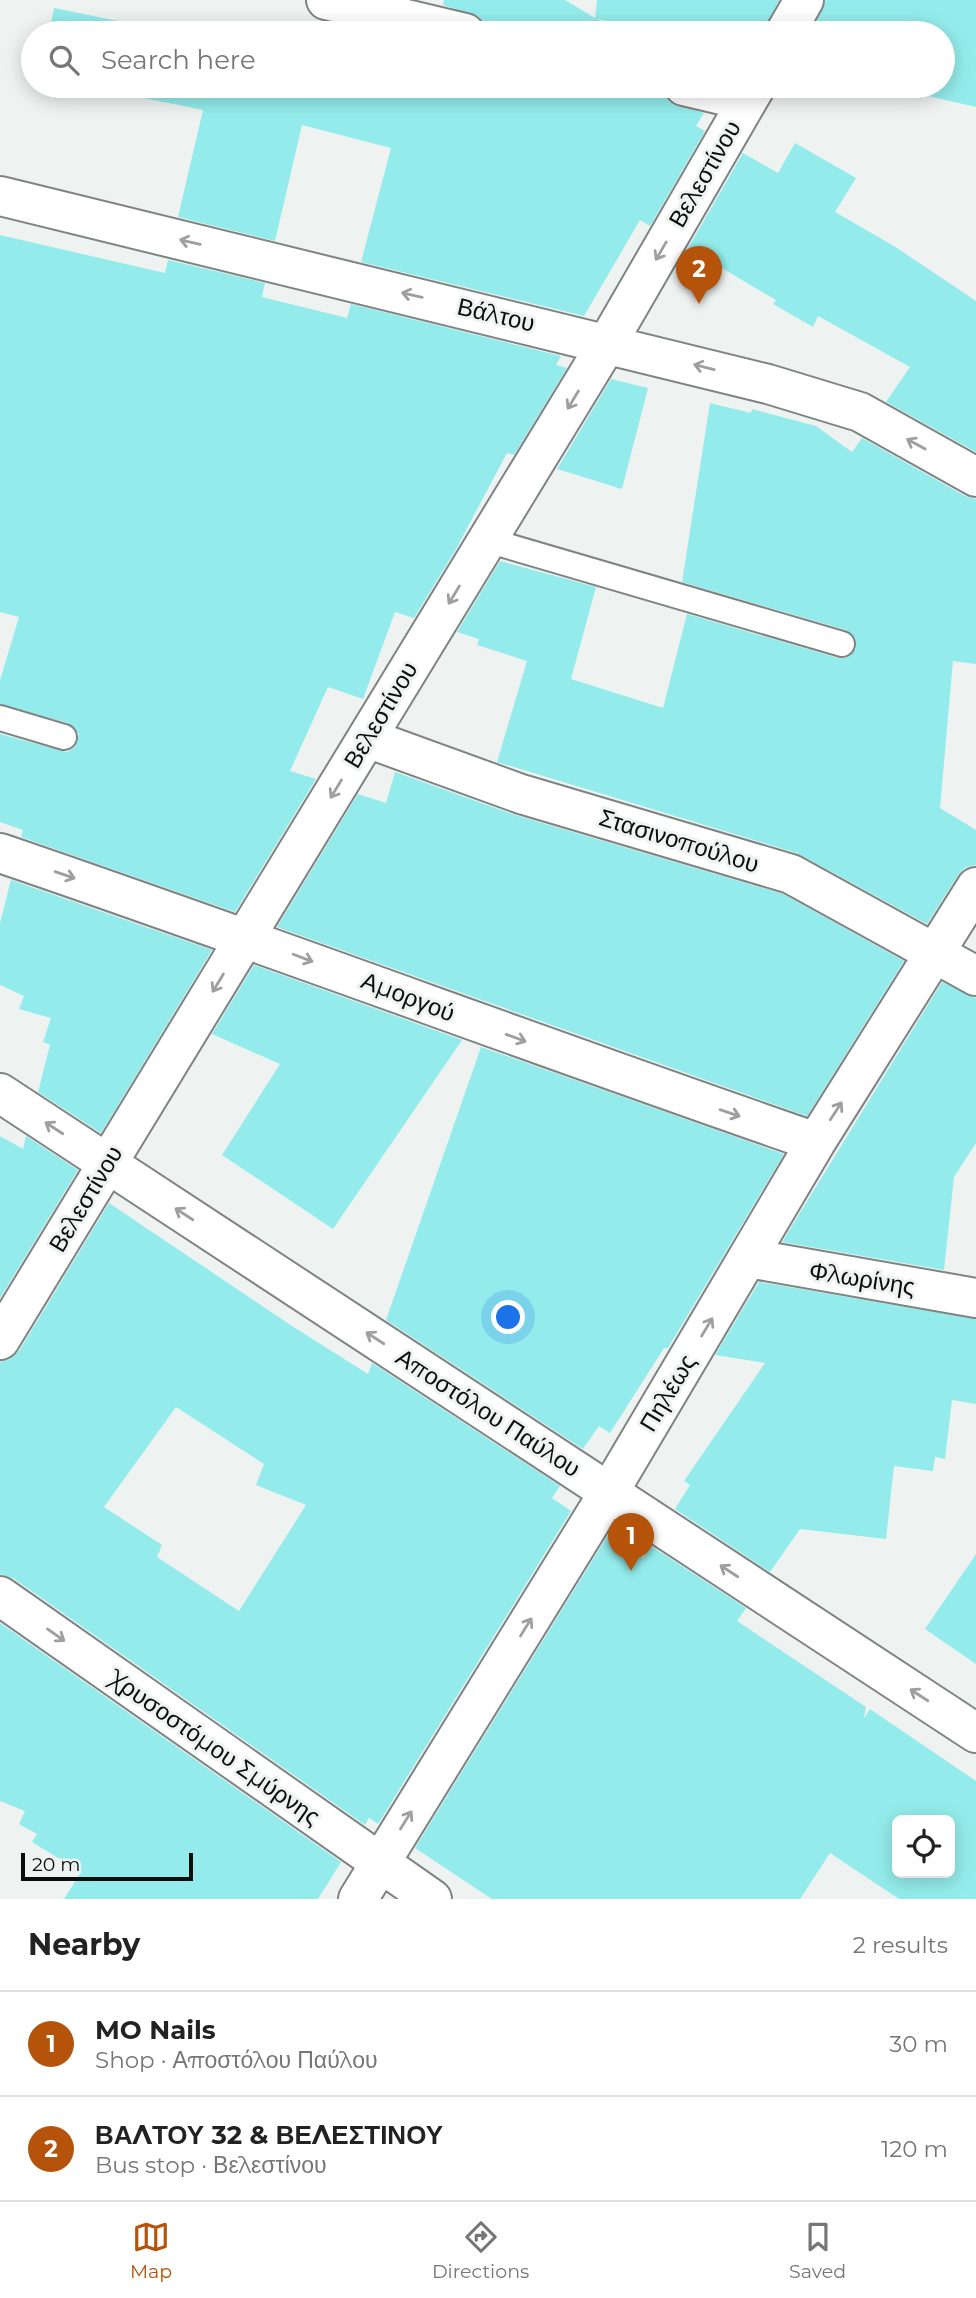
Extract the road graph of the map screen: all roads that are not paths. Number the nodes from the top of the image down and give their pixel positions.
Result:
1 (326, 0) edge
2 (804, 0) edge
3 (414, 21) edge
4 (792, 21) edge
5 (748, 98) edge
6 (0, 196) edge
7 (608, 342) junction
8 (976, 477) edge
9 (487, 540) junction
10 (842, 644) dead end
11 (0, 718) edge
12 (64, 737) dead end
13 (367, 738) junction
14 (0, 853) edge
15 (976, 887) edge
16 (246, 936) junction
17 (937, 953) junction
18 (976, 976) edge
19 (0, 1093) edge
20 (816, 1142) junction
21 (108, 1163) junction
22 (748, 1258) junction
23 (976, 1298) edge
24 (0, 1340) edge
25 (609, 1492) junction
26 (0, 1596) edge
27 (976, 1733) edge
28 (379, 1863) junction
29 (358, 1899) edge
30 (432, 1899) edge

1 - 3 street
2 - 4 street
5 -> 7 street, Βελεστίνου
7 -> 6 street, Βάλτου
8 -> 7 street, Βάλτου
7 -> 9 street, Βελεστίνου
9 - 10 lane
9 -> 13 street, Βελεστίνου
11 - 12 lane
13 -> 16 street, Βελεστίνου
13 - 17 street, Στασινοπούλου
14 -> 16 street, Αμοργού
15 - 17 street, Πηλέως
16 -> 20 street, Αμοργού
16 -> 21 street, Βελεστίνου
17 - 18 street, Στασινοπούλου
20 -> 17 street, Πηλέως
21 -> 19 street, Αποστόλου Παύλου
20 - 22 street, Πηλέως
21 - 24 street, Βελεστίνου
25 -> 21 street, Αποστόλου Παύλου
22 - 23 street, Φλωρίνης
25 -> 22 street, Πηλέως
27 -> 25 street, Αποστόλου Παύλου
28 -> 25 street, Πηλέως
26 -> 28 street, Χρυσοστόμου Σμύρνης
28 - 29 street, Πηλέως
28 - 30 street, Χρυσοστόμου Σμύρνης

